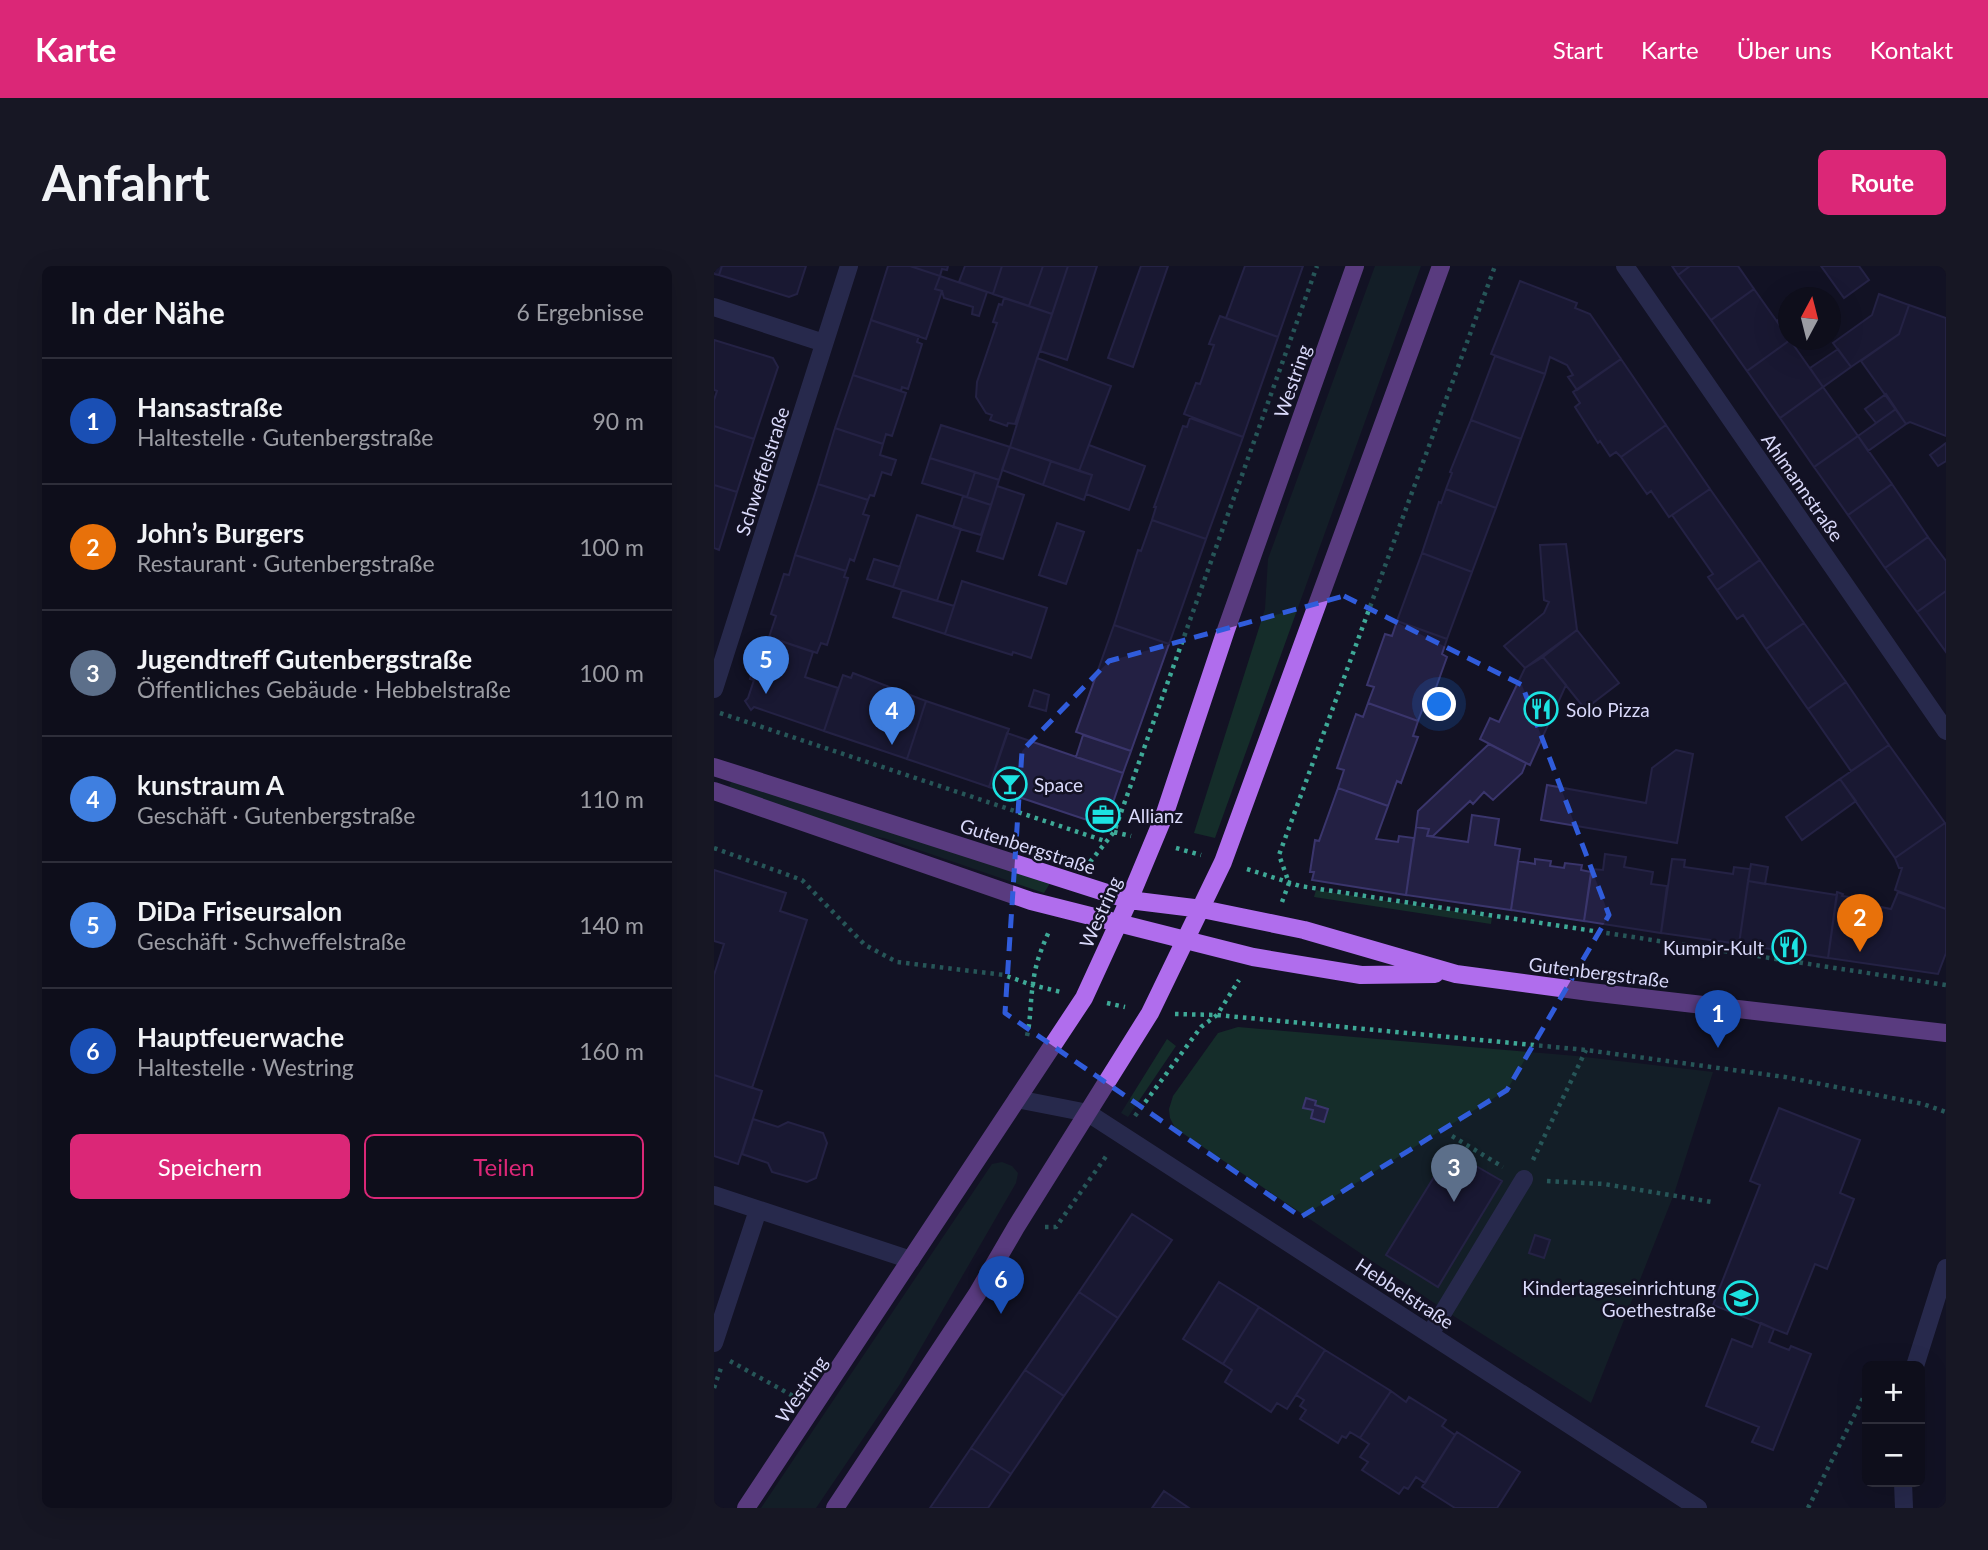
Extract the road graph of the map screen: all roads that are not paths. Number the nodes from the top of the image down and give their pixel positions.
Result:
1 (849, 266) edge
2 (1355, 266) edge
3 (1441, 266) edge
4 (1625, 266) edge
5 (714, 307) edge
6 (824, 343) junction
7 (714, 690) edge
8 (1946, 732) edge
9 (714, 767) edge
10 (714, 791) edge
11 (1129, 900) junction
12 (1202, 909) junction
13 (1118, 924) junction
14 (1185, 940) junction
15 (1457, 974) junction
16 (1946, 1033) edge
17 (1017, 1099) junction
18 (1088, 1113) junction
19 (1524, 1179) road end
20 (714, 1195) edge
21 (758, 1210) junction
22 (911, 1260) junction
23 (1946, 1268) edge
24 (1430, 1334) junction
25 (714, 1343) edge
26 (1917, 1361) edge
27 (1903, 1487) edge
28 (746, 1508) edge
29 (835, 1508) edge
30 (1698, 1508) edge
31 (1904, 1508) edge

1 - 6 street, Schweffelstraße
2 - 11 main road, Westring
3 - 12 main road
4 - 8 street, Ahlmannstraße
5 - 6 street
6 - 7 street, Schweffelstraße
9 - 11 main road, Gutenbergstraße
10 - 13 main road, Gutenbergstraße
11 - 12 main road, Gutenbergstraße
11 - 13 main road, Westring
12 - 14 main road
12 - 15 main road, Gutenbergstraße
13 - 14 main road, Gutenbergstraße
13 - 17 main road, Westring
14 - 15 main road, Gutenbergstraße
14 - 18 main road
15 - 16 main road, Gutenbergstraße
17 - 18 street
17 - 22 main road, Westring
18 - 24 street, Hebbelstraße
18 - 29 main road
19 - 24 street
20 - 21 street
21 - 22 street
21 - 25 street
22 - 28 main road, Westring
23 - 26 street
24 - 30 street, Hebbelstraße
27 - 31 street

